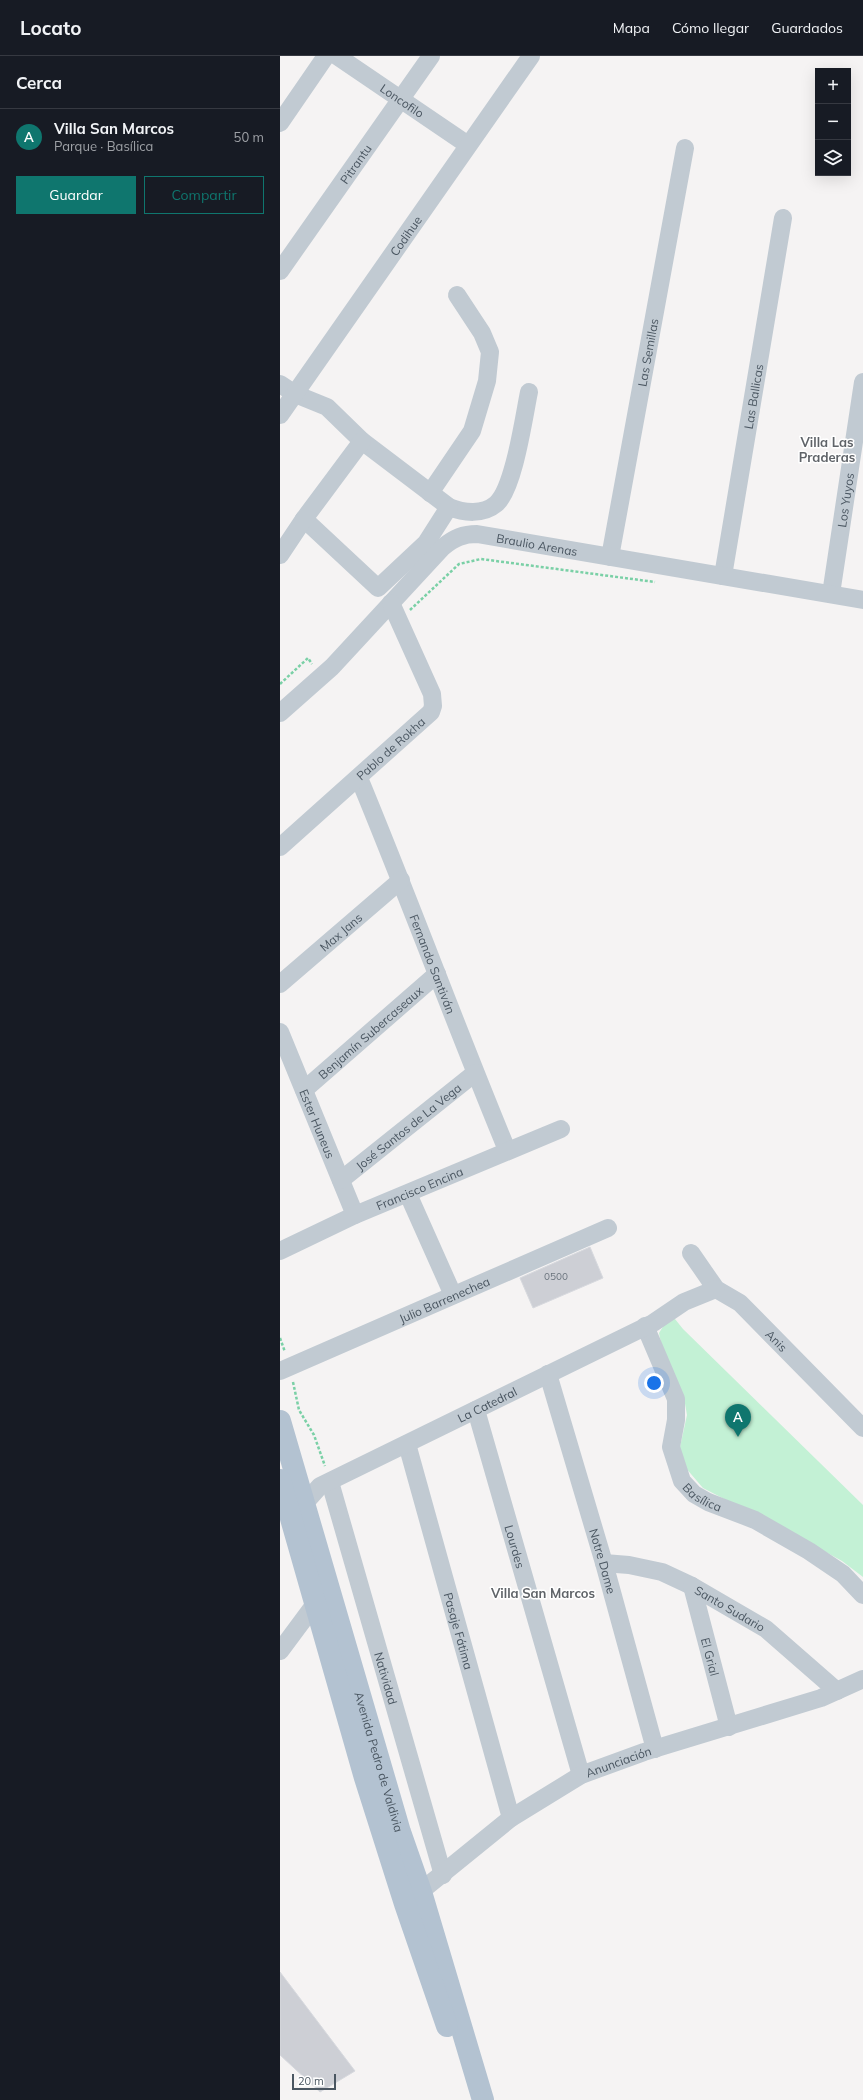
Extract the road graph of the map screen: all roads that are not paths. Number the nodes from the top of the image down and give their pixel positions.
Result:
1 (326, 56) edge
2 (337, 56) edge
3 (431, 56) edge
4 (531, 56) edge
5 (401, 99) junction
6 (280, 123) edge
7 (468, 145) junction
8 (685, 148) dead end
9 (783, 218) dead end
10 (281, 264) edge
11 (457, 295) dead end
12 (863, 382) edge
13 (280, 384) edge
14 (529, 392) dead end
15 (295, 394) junction
16 (280, 415) edge
17 (362, 440) junction
18 (430, 493) junction
19 (449, 507) junction
20 (304, 519) junction
21 (280, 555) edge
22 (610, 556) junction
23 (724, 576) junction
24 (831, 594) junction
25 (863, 600) edge
26 (391, 603) junction
27 (280, 713) edge
28 (359, 778) junction
29 (280, 847) edge
30 (401, 880) junction
31 (437, 974) junction
32 (280, 984) edge
33 (280, 1032) edge
34 (475, 1073) junction
35 (304, 1090) junction
36 (561, 1129) dead end
37 (507, 1150) junction
38 (341, 1180) junction
39 (408, 1194) junction
40 (355, 1215) junction
41 (608, 1228) dead end
42 (280, 1251) edge
43 (691, 1253) dead end
44 (716, 1289) junction
45 (453, 1295) junction
46 (649, 1324) junction
47 (285, 1369) edge
48 (548, 1374) junction
49 (476, 1410) junction
50 (280, 1424) edge
51 (863, 1428) edge
52 (407, 1444) junction
53 (289, 1481) edge
54 (325, 1484) junction
55 (304, 1504) junction
56 (604, 1563) junction
57 (692, 1586) junction
58 (863, 1595) edge
59 (315, 1604) junction
60 (280, 1651) edge
61 (863, 1679) edge
62 (837, 1691) junction
63 (729, 1727) junction
64 (655, 1749) junction
65 (581, 1775) junction
66 (512, 1818) junction
67 (443, 1875) junction
68 (413, 1898) junction
69 (479, 2100) edge
70 (483, 2100) edge

1 - 6 street
2 - 5 street, Loncofilo
3 - 5 street, Pitrantu
4 - 7 street, Codihue
5 - 7 street, Loncofilo
5 - 10 street, Pitrantu
7 - 15 street, Codihue
8 - 22 street, Las Semillas
9 - 23 street, Las Ballicas
11 - 18 street
12 - 24 street, Los Yuyos
13 - 15 street
14 - 19 street
15 - 16 street, Codihue
15 - 17 street
17 - 18 street
17 - 20 street
18 - 19 street
19 - 20 street
20 - 21 street
22 - 23 street, Braulio Arenas
22 - 26 street, Braulio Arenas
23 - 24 street, Braulio Arenas
24 - 25 street, Braulio Arenas
26 - 27 street, Braulio Arenas
26 - 28 street, Pablo de Rokha
28 - 29 street, Pablo de Rokha
28 - 30 street, Fernando Santiván
30 - 31 street, Fernando Santiván
30 - 32 street, Max Jans
31 - 34 street, Fernando Santiván
31 - 35 street, Benjamín Subercaseaux
33 - 35 street, Ester Huneus
34 - 37 street, Fernando Santiván
34 - 38 street, José Santos de La Vega
35 - 38 street, Ester Huneus
36 - 37 street, Francisco Encina
37 - 39 street, Francisco Encina
38 - 40 street, Ester Huneus
39 - 40 street, Francisco Encina
39 - 45 street
40 - 42 street, Francisco Encina
41 - 45 street, Julio Barrenechea
43 - 44 street, Anis
44 - 46 street, La Catedral
44 - 51 street, Anis
45 - 47 street, Julio Barrenechea
46 - 48 street, La Catedral
46 - 58 street, Basílica
48 - 49 street, La Catedral
48 - 56 street, Notre Dame
49 - 52 street, La Catedral
49 - 65 street, Lourdes
50 - 53 main road, Avenida Pedro de Valdivia
52 - 54 street, La Catedral
52 - 66 street, Pasaje Fátima
53 - 54 street
53 - 55 main road, Avenida Pedro de Valdivia
53 - 59 main road, Avenida Pedro de Valdivia
54 - 55 street, La Catedral
54 - 67 street, Natividad
55 - 68 main road, Avenida Pedro de Valdivia
56 - 57 street, Santo Sudario
56 - 64 street, Notre Dame
57 - 62 street, Santo Sudario
57 - 63 street, El Grial
59 - 60 street
59 - 68 main road, Avenida Pedro de Valdivia
61 - 62 street, Anunciación
62 - 63 street, Anunciación
63 - 64 street, Anunciación
64 - 65 street, Anunciación
65 - 66 street, Anunciación
66 - 67 street, Anunciación
67 - 68 street, Anunciación
68 - 69 main road, Avenida Pedro de Valdivia
68 - 70 main road, Avenida Pedro de Valdivia

